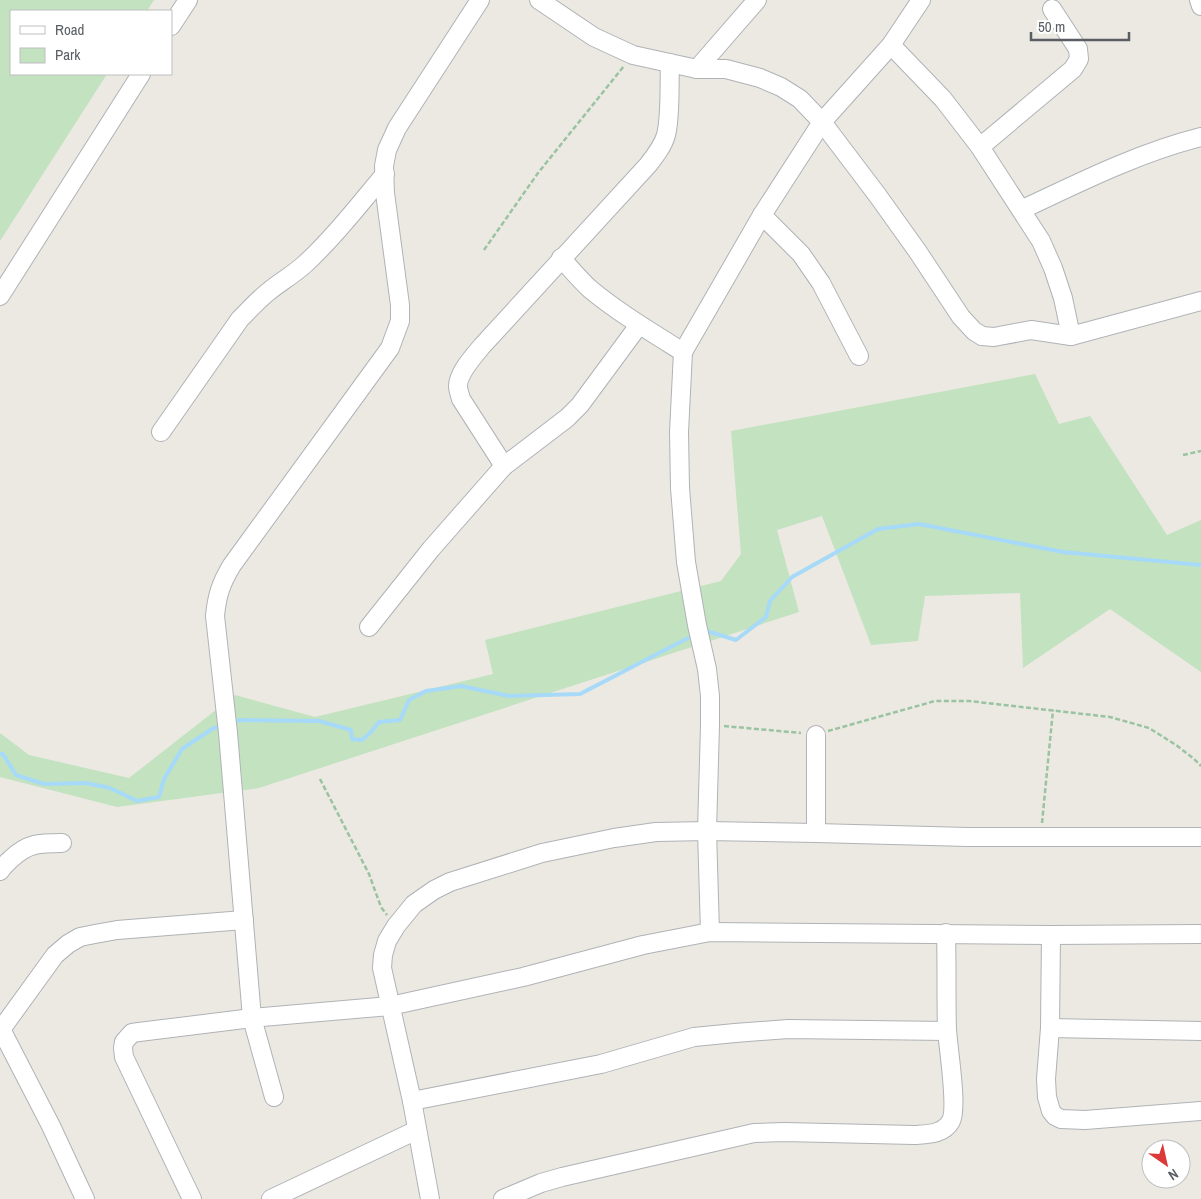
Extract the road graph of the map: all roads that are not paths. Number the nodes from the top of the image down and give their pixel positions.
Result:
1 (188, 0) edge
2 (480, 0) edge
3 (539, 0) edge
4 (757, 0) edge
5 (921, 0) edge
6 (1199, 0) edge
7 (1201, 6) edge
8 (1052, 10) dead end
9 (172, 24) edge
10 (891, 45) junction
11 (670, 63) junction
12 (697, 69) junction
13 (140, 75) edge
14 (822, 122) junction
15 (1201, 137) edge
16 (980, 147) junction
17 (385, 174) junction
18 (1022, 210) junction
19 (762, 216) junction
20 (561, 258) junction
21 (0, 296) edge
22 (1201, 301) edge
23 (639, 325) junction
24 (1071, 336) junction
25 (683, 352) junction
26 (859, 356) dead end
27 (161, 432) dead end
28 (504, 466) junction
29 (369, 628) dead end
30 (816, 735) road end
31 (707, 831) junction
32 (816, 833) junction
33 (1201, 837) edge
34 (62, 843) dead end
35 (0, 870) edge
36 (244, 920) junction
37 (710, 932) junction
38 (946, 933) junction
39 (1201, 934) edge
40 (1051, 935) junction
41 (390, 1006) junction
42 (252, 1018) junction
43 (1050, 1028) junction
44 (0, 1030) edge
45 (947, 1031) junction
46 (1201, 1031) edge
47 (274, 1097) dead end
48 (412, 1102) junction
49 (1201, 1111) edge
50 (417, 1130) junction
51 (85, 1199) edge
52 (192, 1199) edge
53 (271, 1199) edge
54 (430, 1199) edge
55 (503, 1199) edge

1 - 9 street
2 - 17 street
3 - 11 street
4 - 12 street
5 - 10 street
6 - 7 street
8 - 16 street
10 - 14 street
10 - 16 street
11 - 12 street
11 - 20 street
12 - 14 street
13 - 21 street
14 - 19 street
14 - 24 street
15 - 18 street
16 - 18 street
17 - 27 street
17 - 36 street
18 - 24 street
19 - 25 street
19 - 26 street
20 - 23 street
20 - 28 street
22 - 24 street
23 - 25 street
23 - 28 street
25 - 31 street
28 - 29 street
30 - 32 street
31 - 32 street
31 - 37 street
31 - 41 street
32 - 33 street
34 - 35 street
36 - 42 street
36 - 44 street
37 - 38 street
37 - 41 street
38 - 40 street
38 - 45 street
39 - 40 street
40 - 43 street
41 - 42 street
41 - 48 street
42 - 47 street
42 - 52 street
43 - 46 street
43 - 49 street
44 - 51 street
45 - 48 street
45 - 55 street
48 - 50 street
50 - 53 street
50 - 54 street

